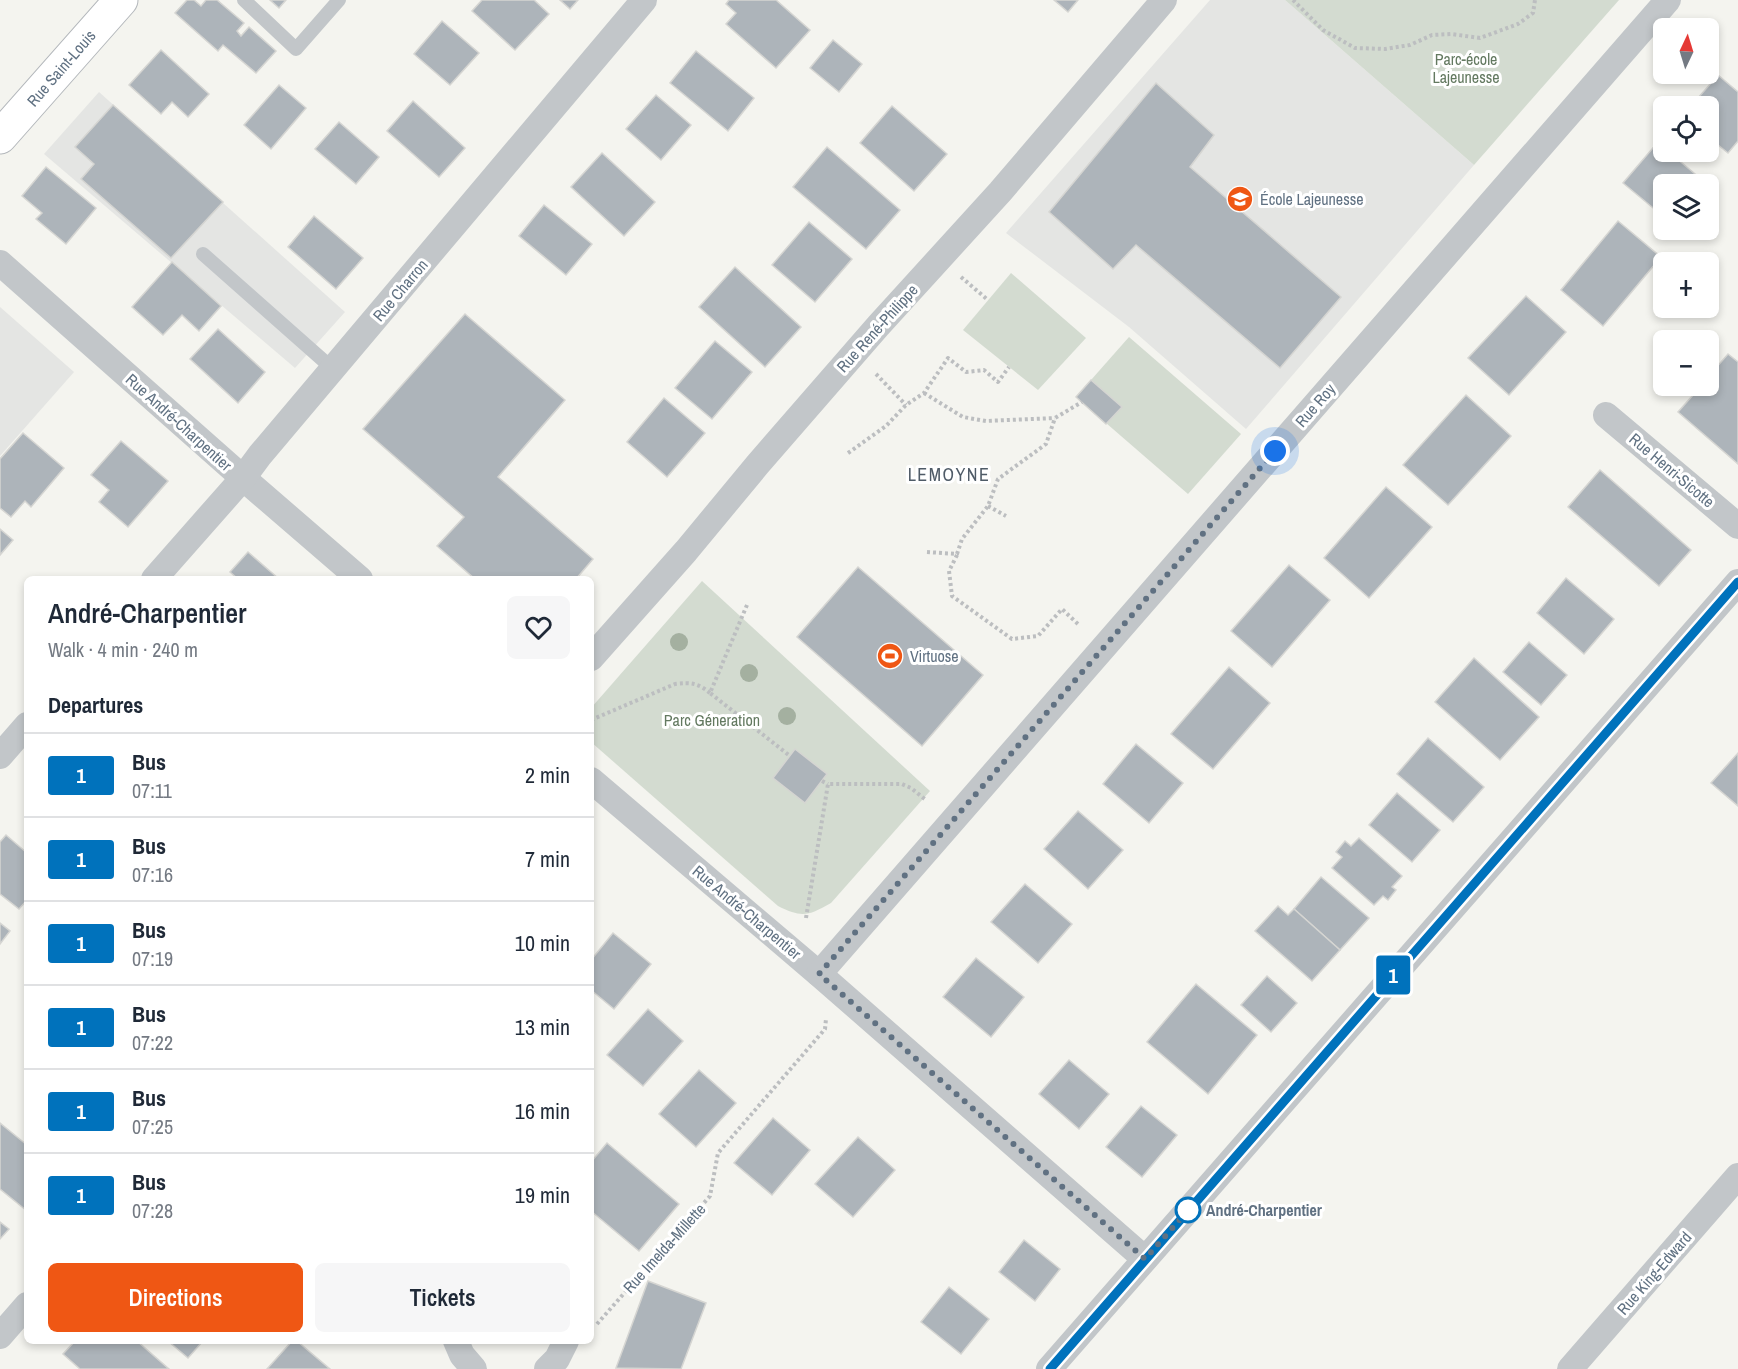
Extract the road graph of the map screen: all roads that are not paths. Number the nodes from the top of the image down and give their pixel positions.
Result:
1 (121, 0) edge
2 (244, 0) edge
3 (339, 0) edge
4 (644, 0) edge
5 (1164, 0) edge
6 (1668, 0) edge
7 (0, 137) edge
8 (203, 254) dead end
9 (0, 263) edge
10 (333, 369) junction
11 (1606, 415) dead end
12 (243, 478) junction
13 (1738, 526) edge
14 (157, 576) edge
15 (357, 576) edge
16 (1738, 582) edge
17 (594, 655) edge
18 (24, 728) edge
19 (0, 756) edge
20 (594, 783) edge
21 (819, 974) junction
22 (1738, 1176) edge
23 (1145, 1259) junction
24 (24, 1308) edge
25 (0, 1336) edge
26 (457, 1344) edge
27 (564, 1344) edge
28 (474, 1369) edge
29 (547, 1369) edge
30 (1050, 1369) edge
31 (1570, 1369) edge

1 - 7 main road, Rue Saint-Louis
2 - 3 lane
4 - 10 street, Rue Charron
5 - 17 street, Rue René-Philippe
6 - 21 street, Rue Roy
8 - 10 lane
9 - 12 street, Rue André-Charpentier
10 - 12 street, Rue Charron
11 - 13 street, Rue Henri-Sicotte
12 - 14 street, Rue Charron
12 - 15 street, Rue André-Charpentier
16 - 23 street
18 - 19 street
20 - 21 street, Rue André-Charpentier
21 - 23 street, Rue André-Charpentier
22 - 31 street, Rue King-Edward
23 - 30 street
24 - 25 street
26 - 28 street
27 - 29 street

